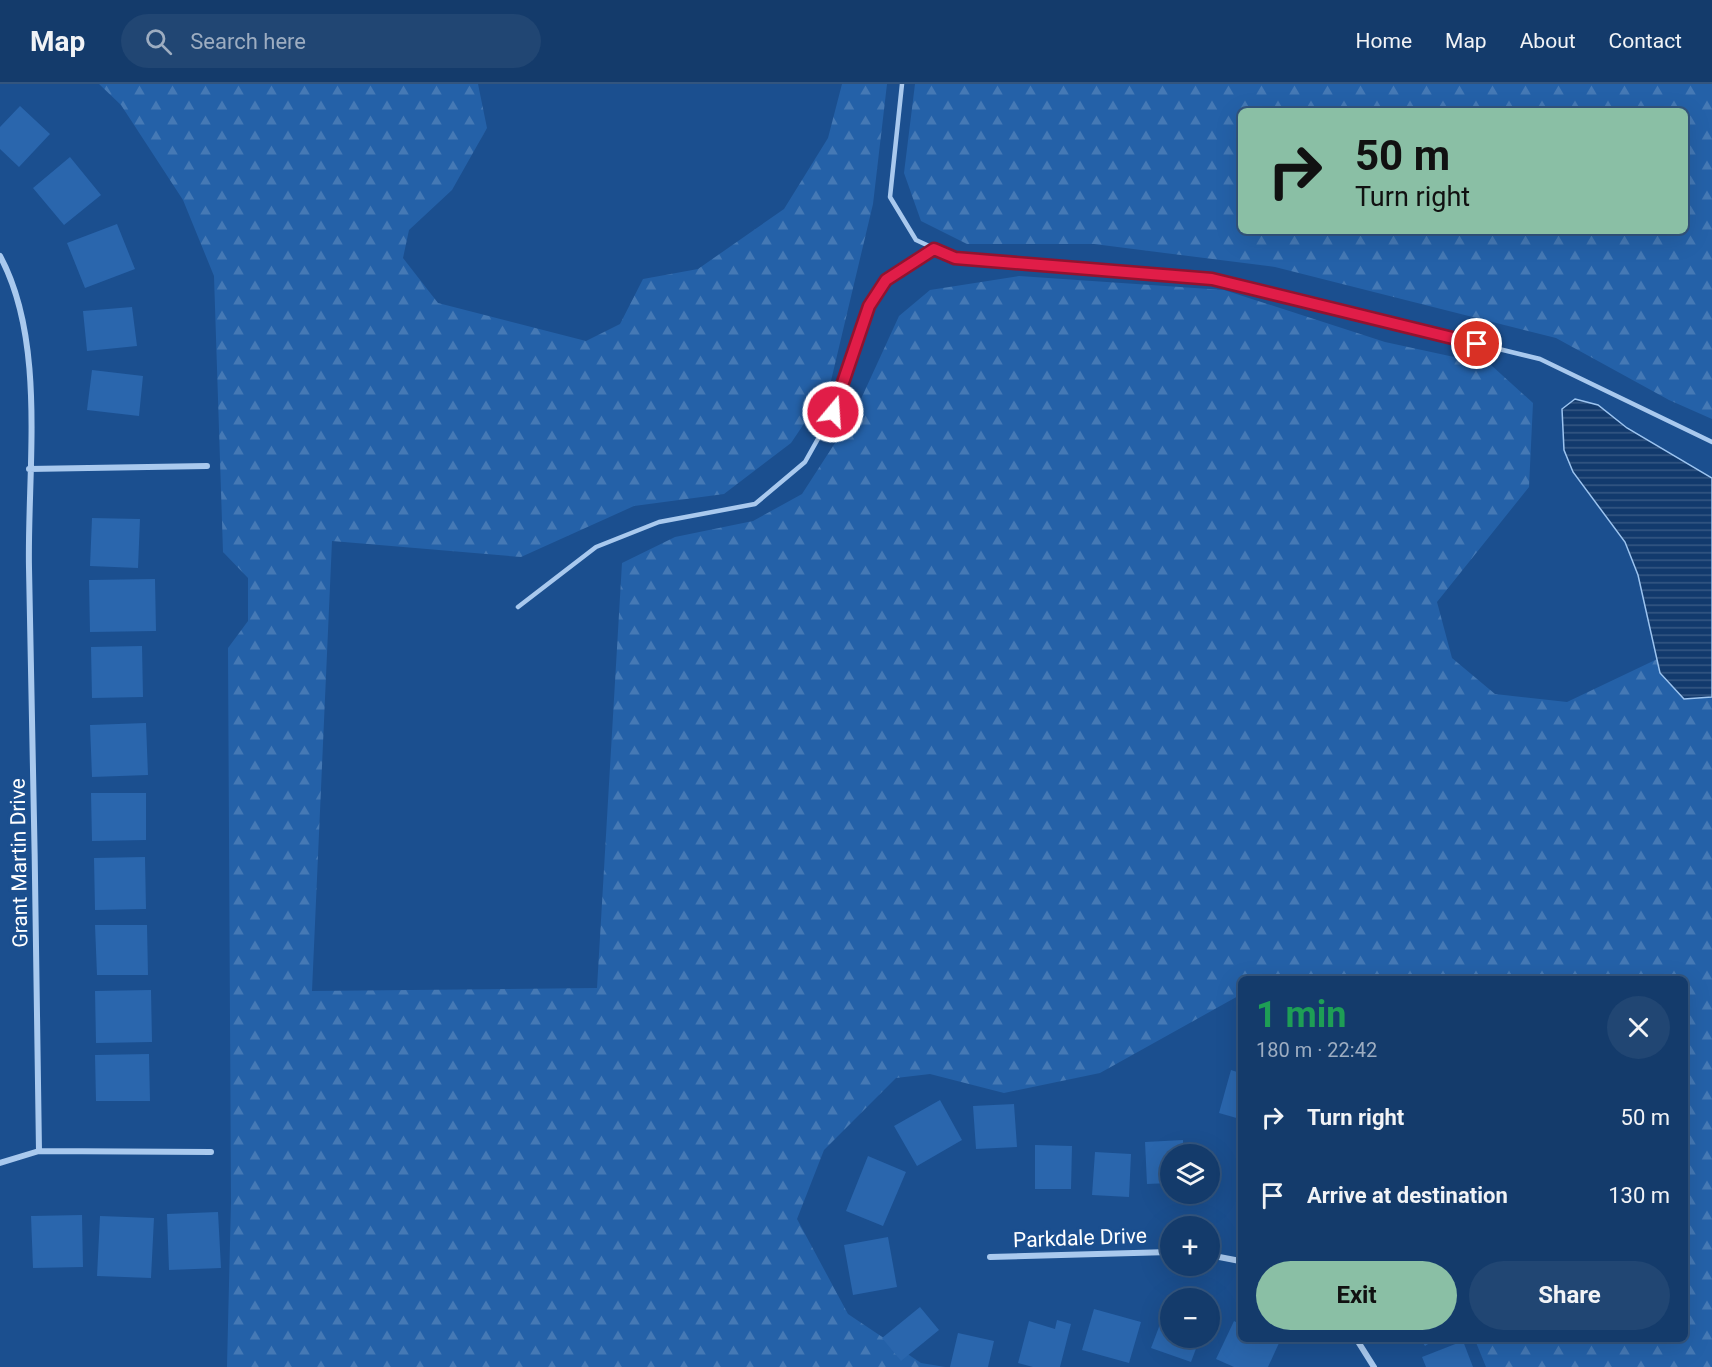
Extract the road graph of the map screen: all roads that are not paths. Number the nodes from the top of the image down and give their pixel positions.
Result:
1 (902, 84) edge
2 (934, 249) junction
3 (0, 256) edge
4 (1712, 441) edge
5 (207, 466) dead end
6 (29, 469) junction
7 (518, 607) dead end
8 (39, 1151) junction
9 (211, 1152) dead end
10 (0, 1163) edge
11 (1160, 1252) edge
12 (990, 1257) dead end
13 (1220, 1258) edge
14 (1238, 1261) edge
15 (1358, 1342) edge
16 (1374, 1367) edge

1 - 2 lane
2 - 4 lane
2 - 7 lane
3 - 6 street, Grant Martin Drive
5 - 6 street
6 - 8 street, Grant Martin Drive
8 - 9 street
8 - 10 street
11 - 12 street, Parkdale Drive
13 - 14 street
15 - 16 street

